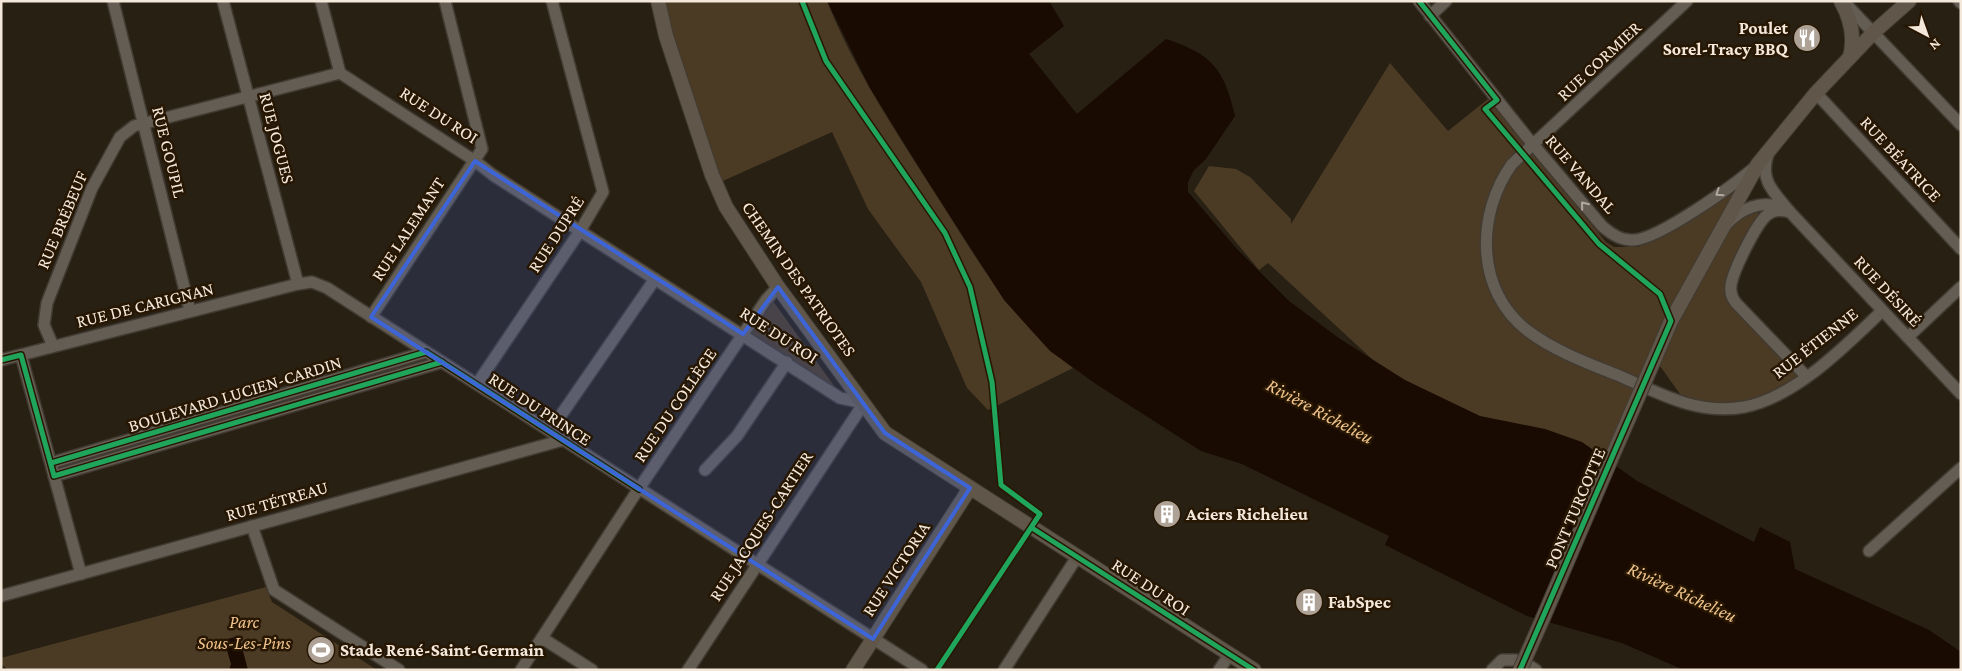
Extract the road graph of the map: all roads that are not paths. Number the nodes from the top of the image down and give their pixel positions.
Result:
1 (113, 1) edge
2 (223, 1) edge
3 (321, 1) edge
4 (445, 1) edge
5 (552, 1) edge
6 (658, 1) edge
7 (1419, 1) edge
8 (1446, 1) edge
9 (1688, 1) edge
10 (1842, 1) edge
11 (1909, 1) edge
12 (1430, 16) junction
13 (1874, 32) junction
14 (1850, 57) junction
15 (340, 73) junction
16 (1816, 93) junction
17 (247, 97) junction
18 (145, 124) junction
19 (1961, 125) edge
20 (1533, 145) junction
21 (1770, 148) junction
22 (474, 160) junction
23 (1758, 164) junction
24 (1790, 212) junction
25 (580, 231) junction
26 (1721, 232) junction
27 (1961, 249) edge
28 (654, 279) junction
29 (298, 284) junction
30 (778, 287) junction
31 (1961, 287) edge
32 (190, 311) junction
33 (1882, 311) junction
34 (371, 317) junction
35 (743, 334) junction
36 (1908, 337) junction
37 (52, 346) junction
38 (426, 352) junction
39 (21, 355) junction
40 (1, 360) edge
41 (442, 362) junction
42 (787, 362) junction
43 (1806, 376) junction
44 (320, 383) junction
45 (477, 384) junction
46 (1961, 394) edge
47 (324, 397) junction
48 (1680, 402) joint
49 (864, 403) junction
50 (240, 407) junction
51 (243, 420) junction
52 (550, 431) junction
53 (149, 434) junction
54 (563, 440) junction
55 (152, 447) junction
56 (51, 463) junction
57 (1961, 468) edge
58 (705, 470) dead end
59 (54, 476) junction
60 (970, 488) junction
61 (639, 489) junction
62 (252, 526) junction
63 (1869, 551) dead end
64 (1077, 556) junction
65 (757, 564) junction
66 (81, 574) junction
67 (1, 596) edge
68 (542, 638) junction
69 (873, 639) junction
70 (1230, 654) junction
71 (1526, 666) edge
72 (399, 670) edge
73 (522, 670) edge
74 (592, 670) edge
75 (688, 670) edge
76 (853, 670) edge
77 (922, 670) edge
78 (1004, 670) edge
79 (1219, 670) edge
80 (1254, 670) edge
81 (1492, 670) edge

1 - 18 street, RUE GOUPIL
2 - 17 street, RUE JOGUES
3 - 15 street
4 - 22 street, RUE LALEMANT
5 - 25 street, RUE DUPRÉ
6 - 30 main road, CHEMIN DES PATRIOTES
7 - 12 street, RUE VANDAL
8 - 12 street
9 - 20 street, RUE CORMIER
10 - 13 street
10 - 14 main road
11 - 13 main road, PONT TURCOTTE
12 - 20 street, RUE VANDAL
13 - 14 main road, PONT TURCOTTE
13 - 19 street
14 - 16 main road, PONT TURCOTTE
15 - 17 street, RUE BRÉBEUF
15 - 22 street, RUE DU ROI
16 - 21 main road, PONT TURCOTTE
16 - 27 street, RUE BÉATRICE
17 - 18 street, RUE BRÉBEUF
17 - 29 street, RUE JOGUES
18 - 32 street, RUE GOUPIL
18 - 37 street, RUE BRÉBEUF
23 -> 20 street, RUE VANDAL
20 - 48 street, RUE CORMIER
21 - 23 main road, PONT TURCOTTE
21 - 24 street, RUE DÉSIRÉ
22 - 25 street, RUE DU ROI
22 - 34 street, RUE LALEMANT
23 - 26 main road, PONT TURCOTTE
24 - 26 street
24 - 33 street, RUE DÉSIRÉ
24 - 43 street
25 - 28 street, RUE DU ROI
25 - 45 street, RUE DUPRÉ
26 - 71 main road, PONT TURCOTTE, bridge
28 - 35 street, RUE DU ROI
28 - 52 street
29 - 32 street, RUE DE CARIGNAN
29 - 34 street, RUE DU PRINCE
30 - 35 street, RUE DU COLLÈGE
30 - 49 main road, CHEMIN DES PATRIOTES
31 - 36 street
32 - 37 street, RUE DE CARIGNAN
33 - 36 street, RUE DÉSIRÉ
33 - 43 street, RUE ÉTIENNE
34 - 38 street, RUE DU PRINCE
35 - 42 street, RUE DU ROI
35 - 61 street, RUE DU COLLÈGE
36 - 46 street, RUE DÉSIRÉ
37 - 39 street, RUE DE CARIGNAN
38 - 41 street, RUE DU PRINCE
38 - 44 street, BOULEVARD LUCIEN-CARDIN
39 - 40 street, RUE DE CARIGNAN
39 - 56 street
41 - 45 street, RUE DU PRINCE
41 - 47 street, BOULEVARD LUCIEN-CARDIN
42 - 49 street, RUE DU ROI
42 - 58 street
43 - 48 street, RUE ÉTIENNE
44 - 47 street
44 - 50 street, BOULEVARD LUCIEN-CARDIN
45 - 52 street, RUE DU PRINCE
47 - 51 street, BOULEVARD LUCIEN-CARDIN
49 - 60 main road, RUE DU ROI
49 - 65 street, RUE JACQUES-CARTIER
50 - 51 street, BOULEVARD LUCIEN-CARDIN
50 - 53 street, BOULEVARD LUCIEN-CARDIN
51 - 55 street, BOULEVARD LUCIEN-CARDIN
52 - 54 street, RUE DU PRINCE
53 - 55 street
53 - 56 street, BOULEVARD LUCIEN-CARDIN
54 - 61 street, RUE DU PRINCE
54 - 62 street, RUE TÉTREAU
55 - 59 street, BOULEVARD LUCIEN-CARDIN
56 - 59 street
57 - 63 street
59 - 66 street
60 - 64 main road, RUE DU ROI
60 - 69 main road, RUE VICTORIA
61 - 65 street, RUE DU PRINCE
61 - 68 street, RUE DU COLLÈGE
62 - 66 street, RUE TÉTREAU
62 - 72 street
64 - 70 main road, RUE DU ROI
64 - 78 street
65 - 69 street, RUE DU PRINCE
65 - 75 street, RUE JACQUES-CARTIER
66 - 67 street, RUE TÉTREAU
68 - 73 street, RUE DU COLLÈGE
68 - 74 street
69 - 76 main road, RUE VICTORIA
69 - 77 street, RUE DU PRINCE
70 - 79 street
70 - 80 main road, RUE DU ROI
71 - 81 street

